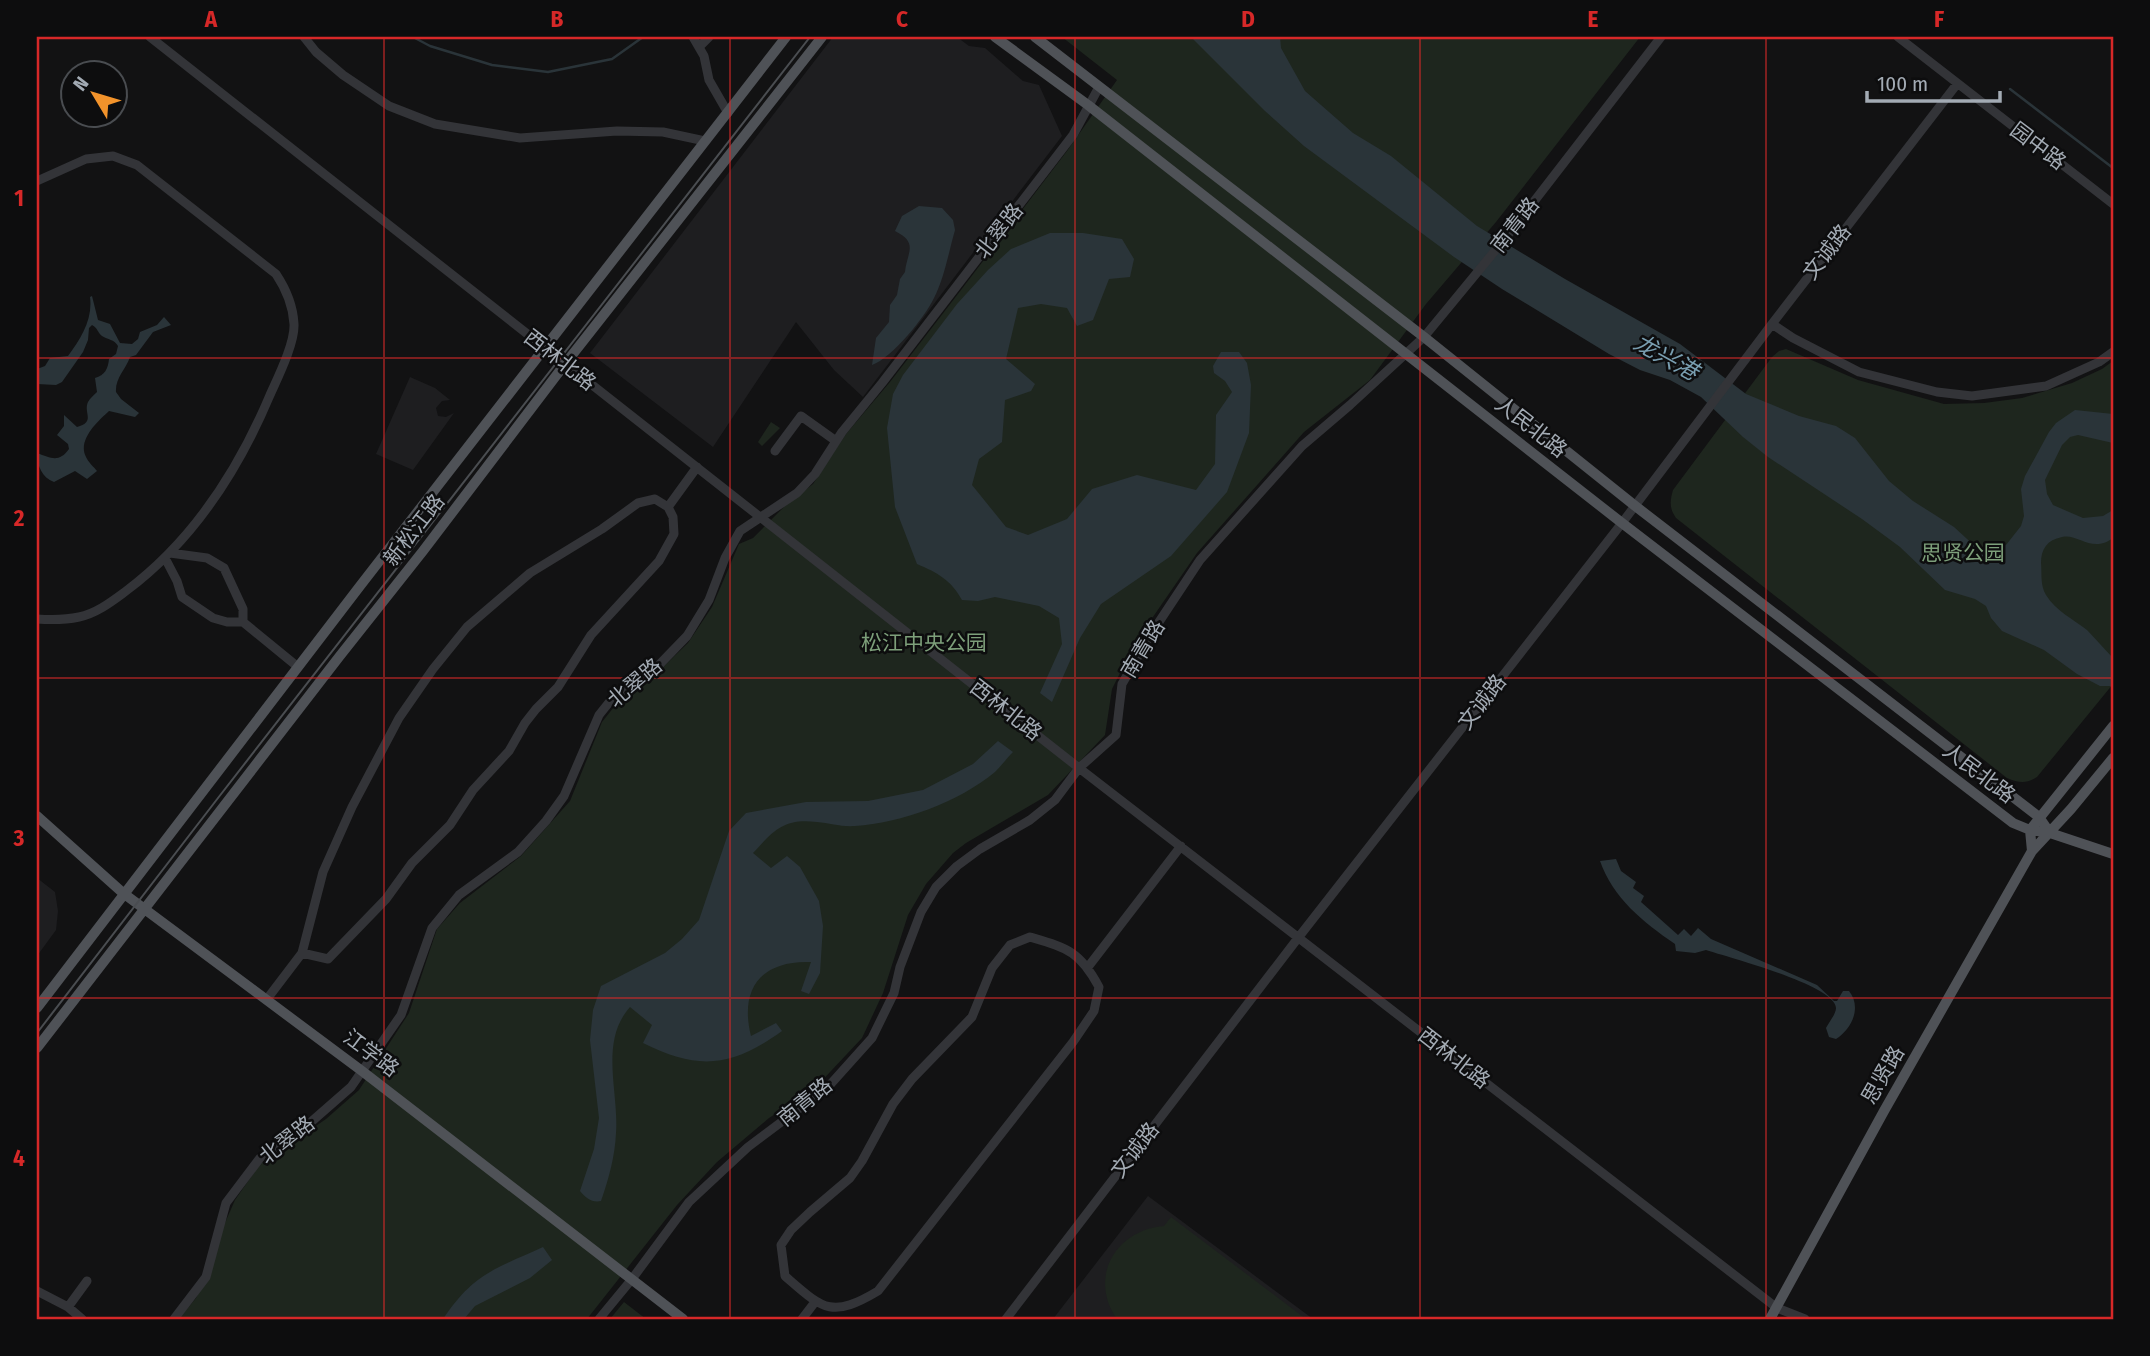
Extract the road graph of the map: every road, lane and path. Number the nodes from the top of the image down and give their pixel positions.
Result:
1 (149, 37) edge
2 (304, 37) edge
3 (693, 37) edge
4 (709, 37) edge
5 (786, 37) edge
6 (822, 37) edge
7 (995, 37) edge
8 (1035, 37) edge
9 (1661, 37) edge
10 (1898, 37) edge
11 (699, 47) junction
12 (1957, 84) junction
13 (1099, 87) junction
14 (1088, 105) junction
15 (727, 113) junction
16 (705, 141) junction
17 (37, 181) edge
18 (2113, 204) edge
19 (1772, 324) junction
20 (1424, 337) junction
21 (545, 348) junction
22 (2113, 352) edge
23 (1407, 354) junction
24 (565, 364) junction
25 (836, 441) junction
26 (775, 451) dead end
27 (698, 467) junction
28 (1634, 505) junction
29 (668, 507) junction
30 (762, 517) junction
31 (1622, 523) junction
32 (168, 555) junction
33 (37, 619) edge
34 (243, 622) junction
35 (298, 667) junction
36 (2113, 726) edge
37 (2113, 758) edge
38 (1079, 768) junction
39 (37, 816) edge
40 (2039, 817) junction
41 (2030, 830) junction
42 (2050, 833) junction
43 (1181, 846) junction
44 (2032, 851) junction
45 (2113, 854) edge
46 (123, 893) junction
47 (145, 908) junction
48 (1298, 938) junction
49 (302, 953) junction
50 (1088, 967) junction
51 (267, 999) junction
52 (37, 1008) edge
53 (37, 1048) edge
54 (362, 1071) junction
55 (632, 1279) junction
56 (87, 1281) dead end
57 (38, 1295) edge
58 (815, 1302) junction
59 (68, 1307) junction
60 (1777, 1308) junction
61 (82, 1319) edge
62 (174, 1319) edge
63 (599, 1319) edge
64 (683, 1319) edge
65 (802, 1319) edge
66 (1006, 1319) edge
67 (1770, 1319) edge
68 (1805, 1319) edge

1 - 21 street, 西林北路
2 - 16 street
3 - 11 street
4 - 11 street
5 - 15 main road, 新松江路
6 - 24 main road, 新松江路
7 - 14 main road, 人民北路
8 - 13 main road, 人民北路
9 - 20 street, 南青路
10 - 12 street, 园中路
11 - 15 street
12 - 18 street, 园中路
12 - 19 street, 文诚路
13 - 14 street, 北翠路
13 - 20 main road, 人民北路
14 - 23 main road, 人民北路
14 - 25 street, 北翠路
15 - 16 main road, 新松江路
16 - 21 main road, 新松江路
17 - 32 street
19 - 22 street
19 - 28 street, 文诚路
20 - 23 street, 南青路
20 - 28 main road, 人民北路
21 - 24 street, 西林北路
21 - 35 main road, 新松江路
23 - 31 main road, 人民北路
23 - 38 street, 南青路
24 - 27 street, 西林北路
24 - 47 main road, 新松江路
25 - 26 street
25 - 30 street, 北翠路
27 - 29 street
27 - 30 street, 西林北路
28 - 31 street, 文诚路
28 - 40 main road, 人民北路
29 - 49 street
29 - 49 street
30 - 38 street, 西林北路
30 - 54 street, 北翠路
31 - 41 main road, 人民北路
31 - 48 street, 文诚路
32 - 33 street
32 - 34 street
32 - 34 street
34 - 35 street
35 - 46 main road, 新松江路
36 - 40 main road
37 - 42 main road, 思贤路
38 - 43 street, 西林北路
38 - 55 street, 南青路
39 - 46 main road, 江学路
40 - 41 main road
40 - 42 main road, 人民北路
41 - 42 main road, 人民北路
41 - 44 main road
42 - 44 main road, 思贤路
42 - 45 main road, 人民北路
43 - 48 street, 西林北路
43 - 50 street
44 - 60 main road, 思贤路
46 - 47 main road, 江学路
46 - 52 main road, 新松江路
47 - 51 main road, 江学路
47 - 53 main road, 新松江路
48 - 60 street, 西林北路
48 - 66 street, 文诚路
49 - 51 street
50 - 58 street
50 - 58 street
51 - 54 main road, 江学路
54 - 55 main road, 江学路
54 - 62 street, 北翠路
55 - 63 street, 南青路
55 - 64 main road, 江学路
56 - 59 street
57 - 59 street
58 - 65 street
59 - 61 street
60 - 67 main road, 思贤路
60 - 68 street, 西林北路

